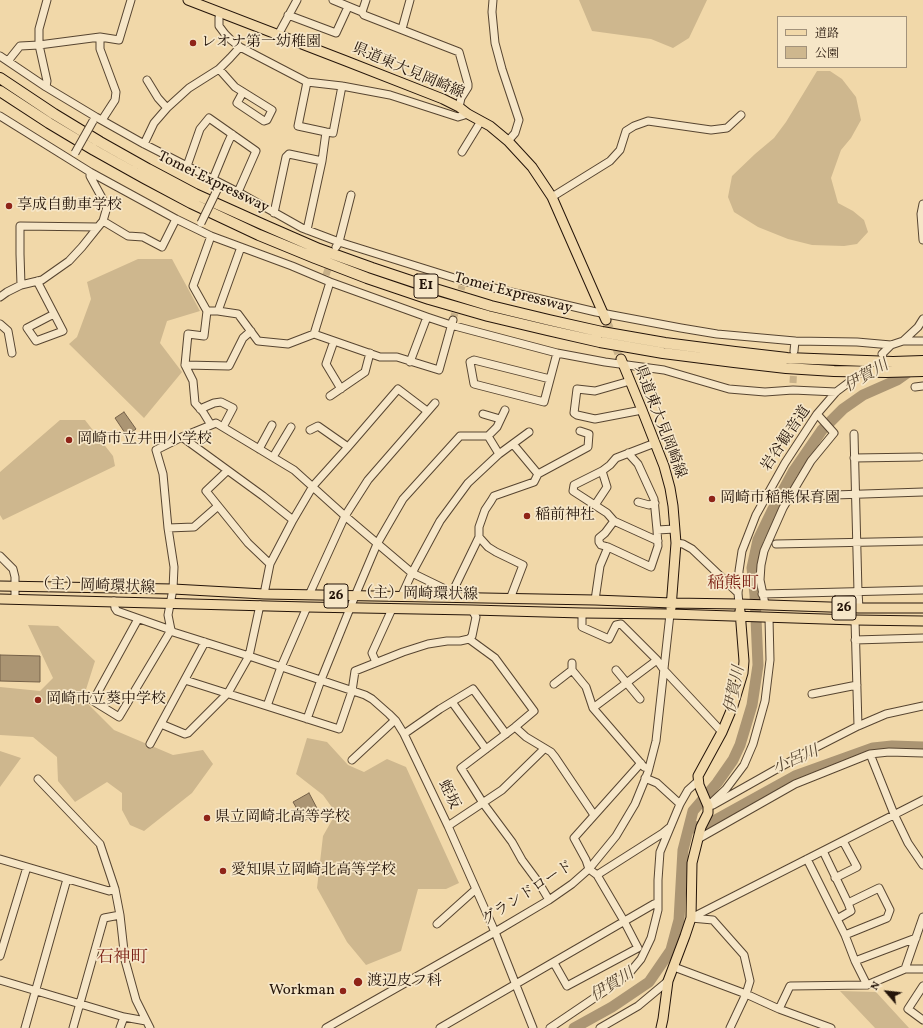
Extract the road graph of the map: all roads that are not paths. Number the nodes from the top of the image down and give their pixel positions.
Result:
1 (47, 0) edge
2 (131, 0) edge
3 (188, 0) edge
4 (297, 0) edge
5 (332, 0) edge
6 (366, 0) edge
7 (410, 0) edge
8 (493, 0) edge
9 (348, 7) junction
10 (220, 12) junction
11 (362, 12) junction
12 (288, 15) junction
13 (402, 29) junction
14 (278, 35) junction
15 (100, 37) junction
16 (39, 45) junction
17 (240, 47) junction
18 (0, 56) edge
19 (8, 61) junction
20 (219, 68) junction
21 (0, 78) edge
22 (146, 80) dead end
23 (307, 82) junction
24 (342, 86) junction
25 (46, 87) junction
26 (0, 90) edge
27 (424, 91) junction
28 (243, 92) junction
29 (419, 104) junction
30 (459, 107) junction
31 (167, 108) junction
32 (468, 114) junction
33 (741, 115) dead end
34 (0, 116) edge
35 (97, 119) junction
36 (481, 121) junction
37 (326, 132) junction
38 (232, 134) junction
39 (508, 141) junction
40 (144, 144) junction
41 (462, 152) dead end
42 (322, 161) junction
43 (71, 162) junction
44 (187, 166) junction
45 (90, 172) junction
46 (213, 179) junction
47 (219, 187) junction
48 (238, 192) junction
49 (351, 195) dead end
50 (552, 197) junction
51 (923, 204) edge
52 (274, 213) junction
53 (176, 219) junction
54 (103, 221) junction
55 (98, 227) junction
56 (197, 230) junction
57 (308, 230) junction
58 (211, 236) junction
59 (923, 240) edge
60 (337, 245) junction
61 (241, 247) junction
62 (326, 278) junction
63 (37, 281) junction
64 (21, 285) junction
65 (0, 297) edge
66 (207, 311) junction
67 (218, 311) junction
68 (54, 314) junction
69 (604, 316) junction
70 (427, 317) junction
71 (923, 319) edge
72 (452, 322) junction
73 (0, 324) edge
74 (251, 331) junction
75 (314, 334) junction
76 (794, 340) junction
77 (334, 341) junction
78 (903, 341) junction
79 (923, 341) edge
80 (892, 345) junction
81 (794, 352) dead end
82 (12, 353) dead end
83 (370, 353) junction
84 (557, 353) junction
85 (882, 354) dead end
86 (923, 361) edge
87 (410, 362) junction
88 (622, 362) junction
89 (185, 365) junction
90 (923, 371) edge
91 (550, 379) junction
92 (852, 380) dead end
93 (630, 381) junction
94 (923, 386) edge
95 (915, 387) dead end
96 (341, 389) junction
97 (836, 392) junction
98 (330, 396) dead end
99 (435, 403) dead end
100 (200, 409) junction
101 (505, 410) dead end
102 (642, 410) junction
103 (427, 411) junction
104 (483, 414) dead end
105 (817, 414) junction
106 (500, 419) junction
107 (211, 425) junction
108 (272, 425) dead end
109 (223, 427) junction
110 (291, 427) dead end
111 (310, 430) dead end
112 (580, 431) dead end
113 (529, 432) dead end
114 (854, 434) dead end
115 (488, 436) junction
116 (182, 437) junction
117 (655, 443) junction
118 (513, 444) junction
119 (348, 447) junction
120 (259, 449) junction
121 (628, 453) junction
122 (499, 454) junction
123 (273, 457) junction
124 (920, 457) dead end
125 (854, 458) junction
126 (227, 471) junction
127 (602, 471) junction
128 (538, 474) junction
129 (313, 486) junction
130 (923, 492) edge
131 (855, 494) junction
132 (805, 496) dead end
133 (638, 502) dead end
134 (655, 503) junction
135 (595, 504) junction
136 (218, 506) junction
137 (345, 516) junction
138 (293, 520) junction
139 (614, 521) junction
140 (168, 528) junction
141 (675, 529) junction
142 (657, 530) junction
143 (479, 537) junction
144 (658, 542) junction
145 (856, 542) junction
146 (923, 542) edge
147 (676, 543) junction
148 (377, 544) junction
149 (776, 544) dead end
150 (608, 547) junction
151 (0, 556) edge
152 (270, 564) junction
153 (412, 573) junction
154 (0, 586) edge
155 (16, 586) junction
156 (172, 589) junction
157 (923, 590) edge
158 (858, 592) junction
159 (738, 593) junction
160 (264, 594) junction
161 (762, 594) junction
162 (308, 596) junction
163 (355, 596) junction
164 (401, 597) junction
165 (447, 597) junction
166 (0, 599) edge
167 (15, 599) junction
168 (510, 599) junction
169 (595, 600) junction
170 (114, 601) junction
171 (170, 603) junction
172 (672, 603) junction
173 (739, 604) junction
174 (765, 604) junction
175 (260, 605) junction
176 (307, 607) junction
177 (350, 607) junction
178 (859, 608) junction
179 (923, 608) edge
180 (392, 609) junction
181 (472, 610) junction
182 (582, 613) junction
183 (670, 614) junction
184 (740, 616) junction
185 (769, 618) junction
186 (138, 619) junction
187 (855, 620) junction
188 (923, 621) edge
189 (171, 630) junction
190 (923, 638) edge
191 (469, 639) junction
192 (855, 640) junction
193 (205, 642) junction
194 (249, 656) junction
195 (656, 660) junction
196 (376, 662) junction
197 (281, 666) junction
198 (616, 670) dead end
199 (664, 670) junction
200 (185, 680) junction
201 (321, 680) junction
202 (627, 683) junction
203 (554, 684) dead end
204 (857, 685) junction
205 (352, 691) junction
206 (228, 693) junction
207 (812, 694) dead end
208 (640, 699) dead end
209 (452, 702) junction
210 (267, 706) junction
211 (923, 706) edge
212 (593, 708) junction
213 (307, 719) junction
214 (395, 720) junction
215 (161, 724) junction
216 (858, 726) junction
217 (515, 727) junction
218 (722, 732) junction
219 (404, 734) junction
220 (506, 734) junction
221 (150, 744) dead end
222 (486, 749) junction
223 (544, 749) junction
224 (923, 753) edge
225 (870, 754) junction
226 (352, 760) dead end
227 (641, 763) junction
228 (646, 775) junction
229 (38, 779) dead end
230 (698, 781) junction
231 (483, 802) junction
232 (680, 804) junction
233 (922, 804) edge
234 (708, 809) junction
235 (894, 814) junction
236 (594, 815) junction
237 (448, 826) junction
238 (669, 828) junction
239 (698, 839) junction
240 (843, 841) junction
241 (823, 851) junction
242 (807, 859) junction
243 (0, 860) edge
244 (923, 866) edge
245 (27, 867) junction
246 (589, 869) junction
247 (597, 875) junction
248 (835, 878) junction
249 (67, 879) junction
250 (476, 888) junction
251 (115, 890) junction
252 (549, 900) junction
253 (848, 903) junction
254 (654, 904) dead end
255 (120, 915) junction
256 (923, 917) edge
257 (691, 918) junction
258 (837, 919) junction
259 (624, 921) junction
260 (437, 924) dead end
261 (495, 932) junction
262 (845, 935) junction
263 (916, 938) junction
264 (0, 956) edge
265 (855, 961) junction
266 (554, 963) junction
267 (674, 967) junction
268 (905, 968) junction
269 (923, 969) edge
270 (0, 980) edge
271 (668, 981) junction
272 (516, 984) junction
273 (867, 986) junction
274 (923, 986) edge
275 (35, 991) junction
276 (746, 994) junction
277 (80, 1003) junction
278 (778, 1009) junction
279 (124, 1017) junction
280 (923, 1020) edge
281 (146, 1021) junction
282 (25, 1028) edge
283 (73, 1028) edge
284 (120, 1028) edge
285 (150, 1028) edge
286 (326, 1028) edge
287 (440, 1028) edge
288 (533, 1028) edge
289 (550, 1028) edge
290 (600, 1028) edge
291 (661, 1028) edge
292 (730, 1028) edge
293 (831, 1028) edge

1 - 16 street
2 - 15 street
3 - 10 main road, 県道東大見岡崎線
4 - 12 street
5 - 9 street
6 - 11 street
7 - 13 street
8 - 39 street
9 - 11 street
9 - 12 street
10 - 14 main road, 県道東大見岡崎線
10 - 17 street
11 - 13 street
12 - 14 street
13 - 30 street
14 - 27 main road, 県道東大見岡崎線
15 - 16 street
15 - 35 street
16 - 19 street
16 - 25 street
17 - 20 street
17 - 23 street
18 - 19 street
19 - 25 street
20 - 28 street
20 - 31 street
21 - 86 highway, Tomei Expressway / E1
22 - 31 street
23 - 24 street
23 - 37 street
24 - 29 street
24 - 37 street
25 - 35 street
26 - 90 highway, Tomei Expressway / E1
27 - 29 street
27 - 30 main road, 県道東大見岡崎線
28 - 28 street
29 - 32 street
30 - 32 main road, 県道東大見岡崎線
31 - 40 street
32 - 36 main road, 県道東大見岡崎線
33 - 50 street
34 - 43 street
35 - 40 street
35 - 43 street, bridge
36 - 39 main road, 県道東大見岡崎線
36 - 41 street
37 - 42 street
38 - 44 street
38 - 46 street
38 - 48 street
39 - 50 main road, 県道東大見岡崎線
40 - 44 street
42 - 52 street
42 - 57 street
43 - 45 street
44 - 46 street
45 - 53 street
45 - 54 street
46 - 47 street
47 - 48 street
47 - 56 street, bridge
48 - 52 street
49 - 60 street
50 - 69 main road, 県道東大見岡崎線
51 - 59 street
52 - 57 street
53 - 54 street
53 - 56 street
54 - 55 street
55 - 63 street
55 - 64 street
56 - 58 street
57 - 60 street
58 - 61 street
58 - 66 street
60 - 69 street
61 - 62 street
61 - 67 street
62 - 70 street
62 - 75 street
63 - 64 street
63 - 68 street
64 - 65 street
66 - 67 street
66 - 89 street
67 - 74 street
68 - 68 street
69 - 76 street
70 - 72 street
70 - 87 street
71 - 78 street
72 - 84 street
72 - 87 street
73 - 82 street
74 - 75 street
74 - 89 street
75 - 77 street
76 - 80 street
76 - 81 street
77 - 83 street
77 - 96 street
78 - 79 street
78 - 80 street
80 - 85 street
83 - 87 street
83 - 96 street
84 - 88 street
84 - 91 street
88 - 93 main road, 県道東大見岡崎線
88 - 97 street
89 - 100 street
91 - 91 street
92 - 97 street, 岩谷観音道
93 - 102 main road, 県道東大見岡崎線
93 - 102 street
94 - 95 street
96 - 98 street
97 - 105 street, 岩谷観音道
99 - 103 street
100 - 107 street
100 - 109 street
101 - 106 street
102 - 117 main road, 県道東大見岡崎線
103 - 119 street
103 - 137 street
104 - 106 street
105 - 159 street, 岩谷観音道
105 - 161 street
106 - 115 street
107 - 109 street
107 - 116 street
108 - 120 street
109 - 120 street
110 - 123 street
111 - 119 street
112 - 128 street
113 - 118 street
114 - 125 street
115 - 122 street
115 - 148 street
116 - 126 street
116 - 140 street
117 - 121 street
117 - 141 main road, 県道東大見岡崎線
118 - 122 street
118 - 128 street
119 - 129 street
120 - 123 street
121 - 127 street
121 - 134 street
122 - 153 street
123 - 129 street
124 - 125 street
125 - 131 street
126 - 136 street
126 - 138 street
127 - 135 street
127 - 135 street
128 - 143 street
129 - 137 street
129 - 138 street
130 - 131 street
131 - 132 street
131 - 145 street
133 - 134 street
134 - 142 street
135 - 139 street
136 - 140 street
136 - 152 street
137 - 148 street
137 - 162 street
138 - 152 street
139 - 144 street
139 - 150 street
140 - 156 street
141 - 142 street
141 - 147 main road, 県道東大見岡崎線
142 - 144 street
143 - 165 street
143 - 168 street
144 - 150 street
145 - 146 street
145 - 149 street
145 - 158 street
147 - 159 street
147 - 172 main road, 県道東大見岡崎線
148 - 153 street
148 - 163 street
150 - 169 street
151 - 155 street
152 - 160 street
153 - 164 street
153 - 165 street
154 - 155 main road, （主）岡崎環状線 / 26
155 - 156 main road, （主）岡崎環状線 / 26
155 - 167 street
156 - 160 main road, （主）岡崎環状線 / 26
156 - 171 street
157 - 158 street
158 - 161 street
158 - 178 street
159 - 173 street, 岩谷観音道
160 - 162 main road, （主）岡崎環状線 / 26
161 - 174 street
162 - 163 main road, （主）岡崎環状線 / 26
163 - 164 main road, （主）岡崎環状線 / 26
163 - 177 street
164 - 165 main road, （主）岡崎環状線 / 26
165 - 168 main road, （主）岡崎環状線 / 26
166 - 167 main road, （主）岡崎環状線 / 26
167 - 170 main road, （主）岡崎環状線 / 26
168 - 169 main road, （主）岡崎環状線 / 26
169 - 172 main road, （主）岡崎環状線 / 26
170 - 171 main road, （主）岡崎環状線 / 26
170 - 186 street, 蛭坂
171 - 175 main road, （主）岡崎環状線 / 26
171 - 189 street
172 - 173 main road, （主）岡崎環状線 / 26
172 - 183 main road, 県道東大見岡崎線
173 - 174 main road, 26
173 - 184 main road
174 - 178 main road, 26
175 - 176 main road, （主）岡崎環状線 / 26
175 - 194 street
176 - 177 main road, （主）岡崎環状線 / 26
176 - 197 street
177 - 180 main road, （主）岡崎環状線 / 26
177 - 201 street
178 - 179 main road, 26
180 - 181 main road, （主）岡崎環状線 / 26
180 - 196 street
181 - 182 main road, （主）岡崎環状線 / 26
181 - 191 street
182 - 183 main road, （主）岡崎環状線 / 26
182 - 195 street
183 - 184 main road, （主）岡崎環状線 / 26
183 - 199 street, グランドロード
184 - 185 main road, 26
184 - 218 main road
185 - 187 main road, 26
185 - 234 street
186 - 189 street, 蛭坂
186 - 189 street
187 - 188 main road, 26
187 - 192 street
189 - 193 street, 蛭坂
190 - 192 street
191 - 196 street
191 - 217 street
192 - 204 street
193 - 194 street, 蛭坂
193 - 200 street
194 - 197 street, 蛭坂
194 - 206 street
195 - 199 street
195 - 202 street
196 - 205 street
197 - 201 street, 蛭坂
197 - 210 street
198 - 202 street
199 - 218 street
199 - 228 street, グランドロード
200 - 206 street
200 - 215 street
201 - 205 street, 蛭坂
201 - 213 street
202 - 208 street
202 - 212 street
203 - 212 street
204 - 207 street
204 - 216 street
205 - 213 street
205 - 214 street, 蛭坂
206 - 210 street
206 - 215 street
209 - 219 street
209 - 220 street
209 - 222 street
210 - 213 street
211 - 216 street
212 - 227 street
214 - 219 street, 蛭坂
214 - 226 street
215 - 221 street
216 - 234 street
217 - 220 street
217 - 223 street
218 - 230 main road
219 - 237 street, 蛭坂
220 - 222 street
222 - 231 street
223 - 231 street
223 - 236 street
224 - 225 street
225 - 235 street
225 - 239 street
227 - 228 street
227 - 236 street
228 - 232 street
228 - 246 street, グランドロード
229 - 251 street
230 - 232 street
230 - 234 main road
231 - 237 street
231 - 252 street
232 - 238 street
233 - 235 street
234 - 239 main road
235 - 240 street
235 - 244 street
236 - 246 street
237 - 250 street, 蛭坂
238 - 247 street
238 - 289 street
239 - 257 main road
240 - 241 street
240 - 248 street
241 - 242 street
241 - 248 street
242 - 257 street
242 - 258 street
243 - 245 street
245 - 249 street
245 - 264 street
246 - 247 street
246 - 252 street, グランドロード
247 - 259 street
248 - 253 street
249 - 251 street
249 - 275 street
250 - 260 street
250 - 261 street, 蛭坂
251 - 255 street
252 - 261 street, グランドロード
253 - 258 street
253 - 262 street
254 - 259 street
255 - 277 street
255 - 281 street
256 - 263 street
257 - 267 main road
257 - 276 street
258 - 262 street
259 - 266 street
259 - 266 street
261 - 272 street, 蛭坂
261 - 286 street, グランドロード
262 - 265 street
263 - 265 street
263 - 268 street
265 - 273 street
266 - 272 street
267 - 271 main road
267 - 276 street
268 - 269 street
268 - 273 street
270 - 275 street
271 - 290 street
271 - 291 main road
272 - 287 street
272 - 288 street, 蛭坂
273 - 278 street
274 - 280 street
275 - 277 street
275 - 282 street
276 - 278 street
276 - 292 street
277 - 279 street
277 - 283 street
278 - 293 street
279 - 281 street
279 - 284 street
281 - 285 street

